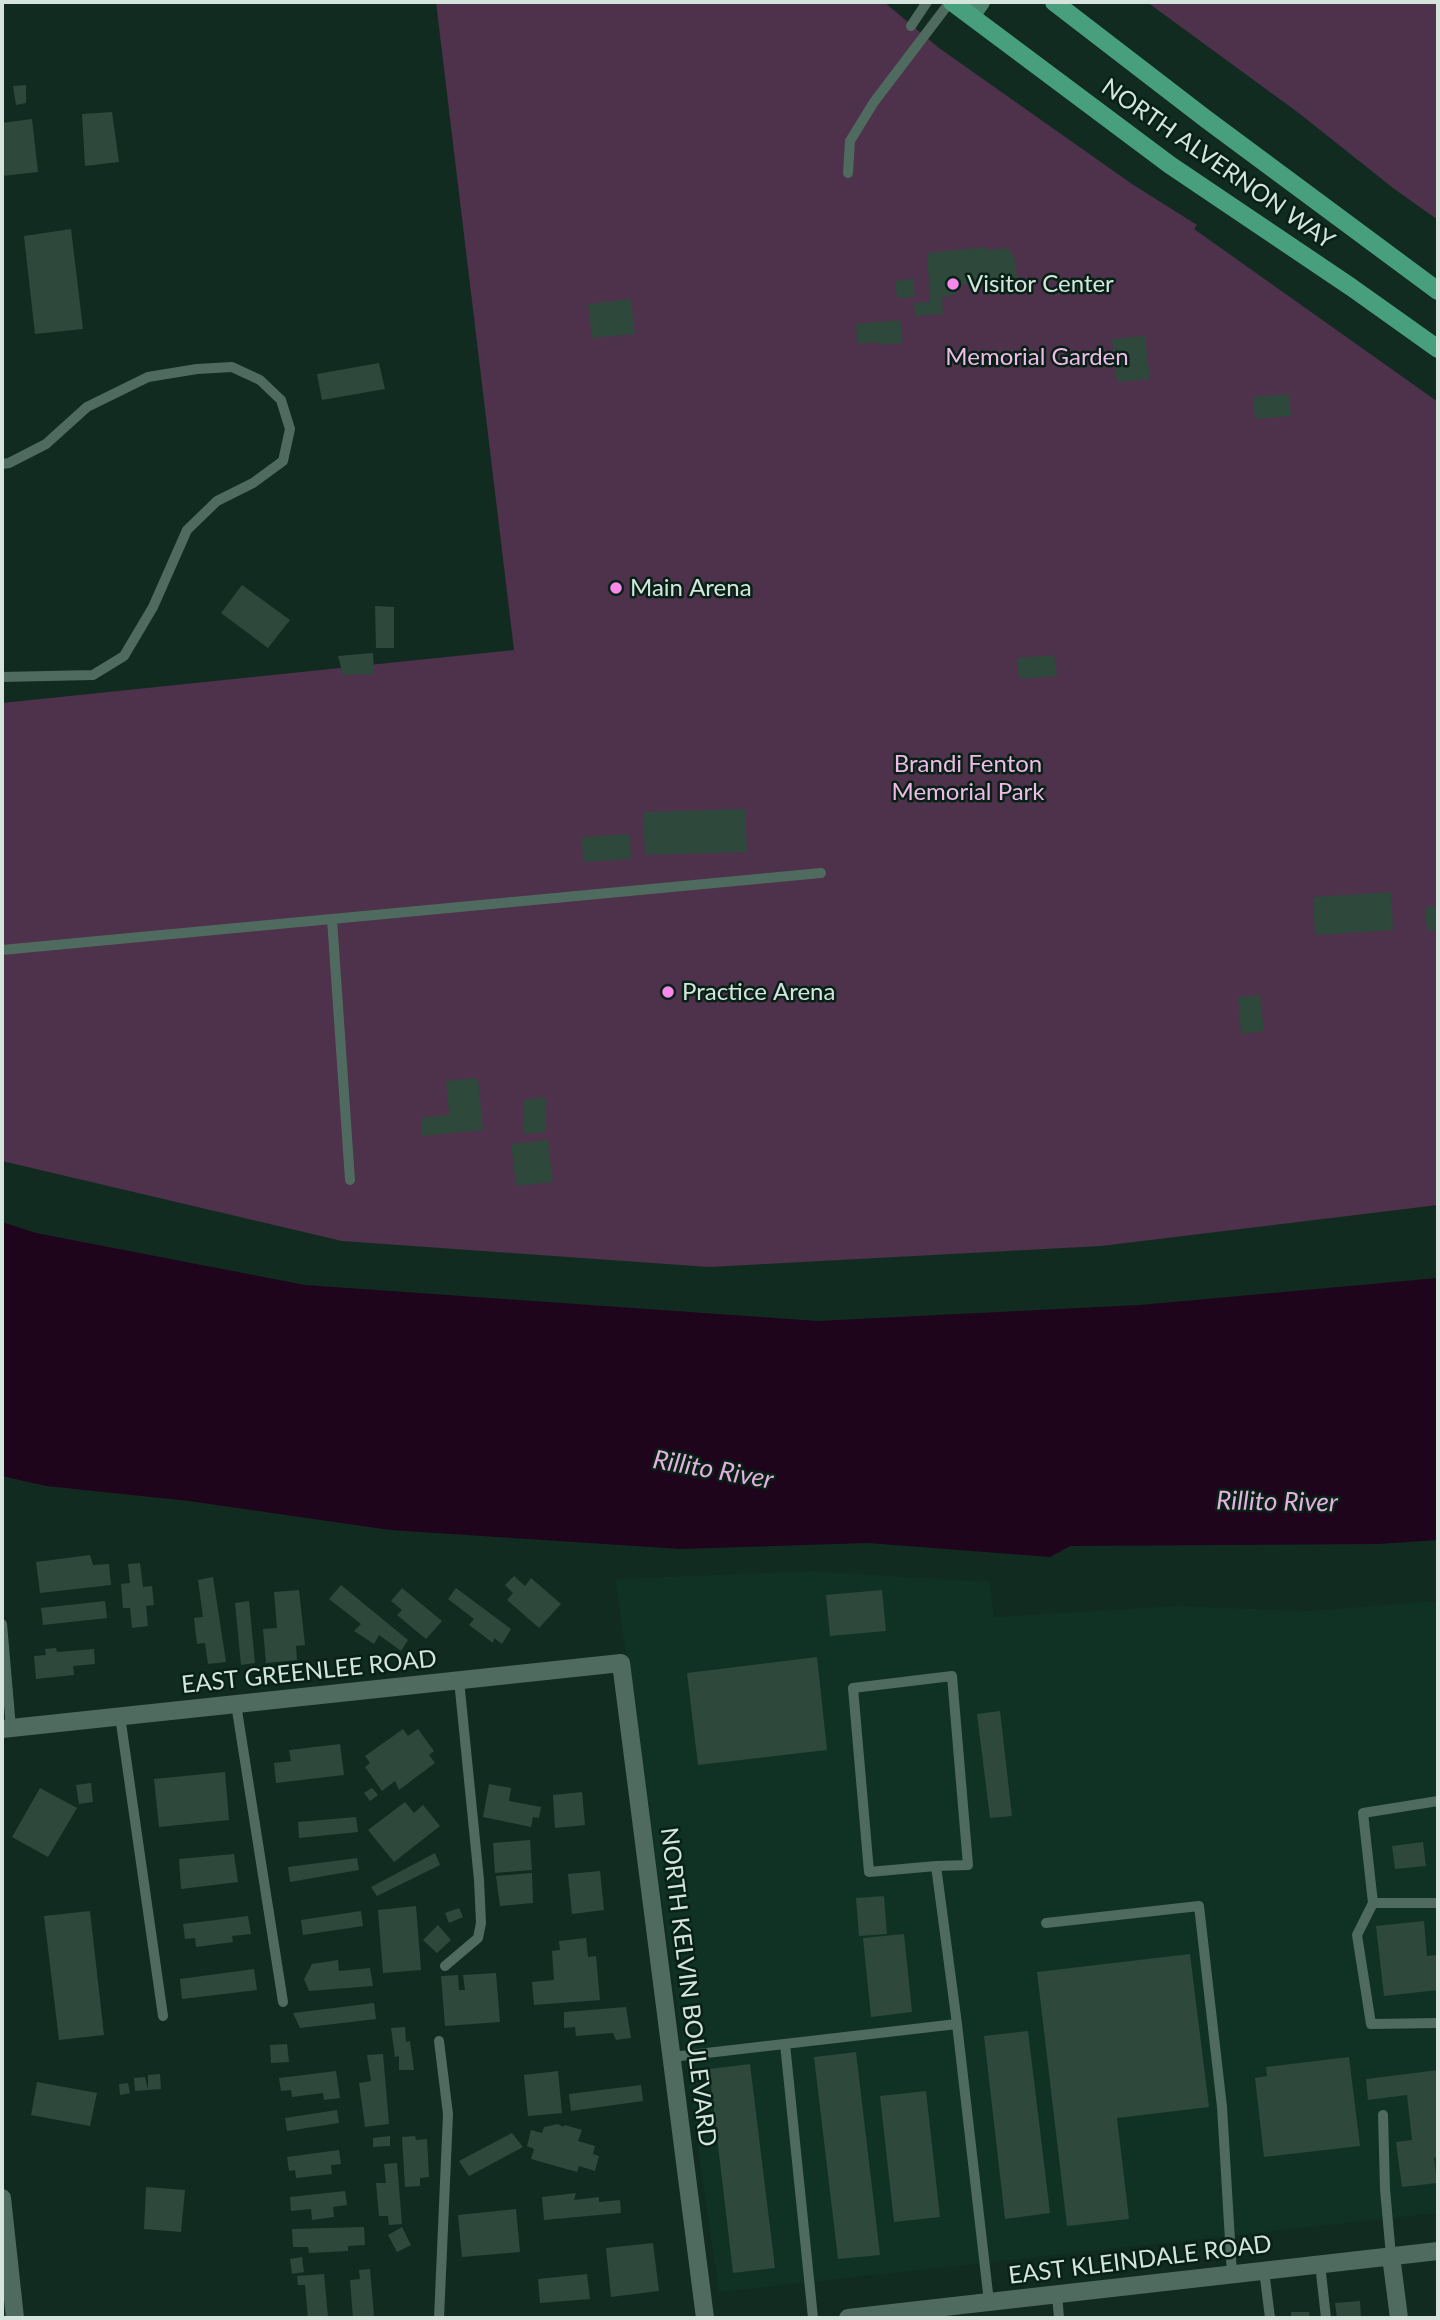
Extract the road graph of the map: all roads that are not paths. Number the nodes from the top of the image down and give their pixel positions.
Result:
1 (927, 2) edge
2 (951, 2) edge
3 (1054, 2) edge
4 (976, 9) edge
5 (911, 26) dead end
6 (848, 173) dead end
7 (1438, 291) edge
8 (1438, 349) edge
9 (2, 464) edge
10 (2, 677) edge
11 (821, 873) dead end
12 (332, 919) junction
13 (2, 950) edge
14 (351, 1180) dead end
15 (2, 1624) edge
16 (621, 1663) joint
17 (458, 1680) junction
18 (236, 1704) junction
19 (120, 1716) junction
20 (6, 1729) edge
21 (1438, 1801) edge
22 (936, 1866) junction
23 (1373, 1903) junction
24 (1438, 1903) edge
25 (1046, 1923) dead end
26 (445, 1966) dead end
27 (283, 2002) dead end
28 (163, 2016) dead end
29 (1438, 2023) edge
30 (957, 2025) junction
31 (439, 2041) dead end
32 (785, 2044) junction
33 (672, 2057) junction
34 (1383, 2115) dead end
35 (2, 2198) edge
36 (1438, 2251) edge
37 (1391, 2256) junction
38 (1320, 2264) junction
39 (1264, 2270) junction
40 (1233, 2274) junction
41 (1056, 2294) junction
42 (989, 2302) junction
43 (915, 2314) edge
44 (15, 2318) edge
45 (439, 2318) edge
46 (705, 2318) edge
47 (813, 2318) edge
48 (848, 2318) edge
49 (1059, 2318) edge
50 (1270, 2318) edge
51 (1326, 2318) edge
52 (1399, 2318) edge

1 - 5 lane
2 - 4 main road, NORTH ALVERNON WAY
2 - 6 lane
3 - 7 main road, NORTH ALVERNON WAY
4 - 8 main road, NORTH ALVERNON WAY
9 - 10 lane
11 - 12 lane
12 - 13 lane
12 - 14 lane
15 - 20 lane
16 - 17 street, EAST GREENLEE ROAD
16 - 33 street, NORTH KELVIN BOULEVARD
17 - 18 street, EAST GREENLEE ROAD
17 - 26 lane
18 - 19 street, EAST GREENLEE ROAD
18 - 27 lane
19 - 20 street, EAST GREENLEE ROAD
19 - 28 lane
21 - 23 lane
22 - 22 lane
22 - 30 lane
23 - 24 lane
23 - 29 lane
25 - 40 lane
30 - 32 lane
30 - 42 lane
31 - 45 lane
32 - 33 lane
32 - 47 lane
33 - 46 street, NORTH KELVIN BOULEVARD
34 - 37 lane
35 - 44 street
36 - 37 street, EAST KLEINDALE ROAD
37 - 38 street, EAST KLEINDALE ROAD
37 - 52 street
38 - 39 street, EAST KLEINDALE ROAD
38 - 51 lane
39 - 40 street, EAST KLEINDALE ROAD
39 - 50 lane
40 - 41 street, EAST KLEINDALE ROAD
41 - 42 street, EAST KLEINDALE ROAD
41 - 49 lane
42 - 43 street, EAST KLEINDALE ROAD
43 - 48 street, EAST KLEINDALE ROAD

